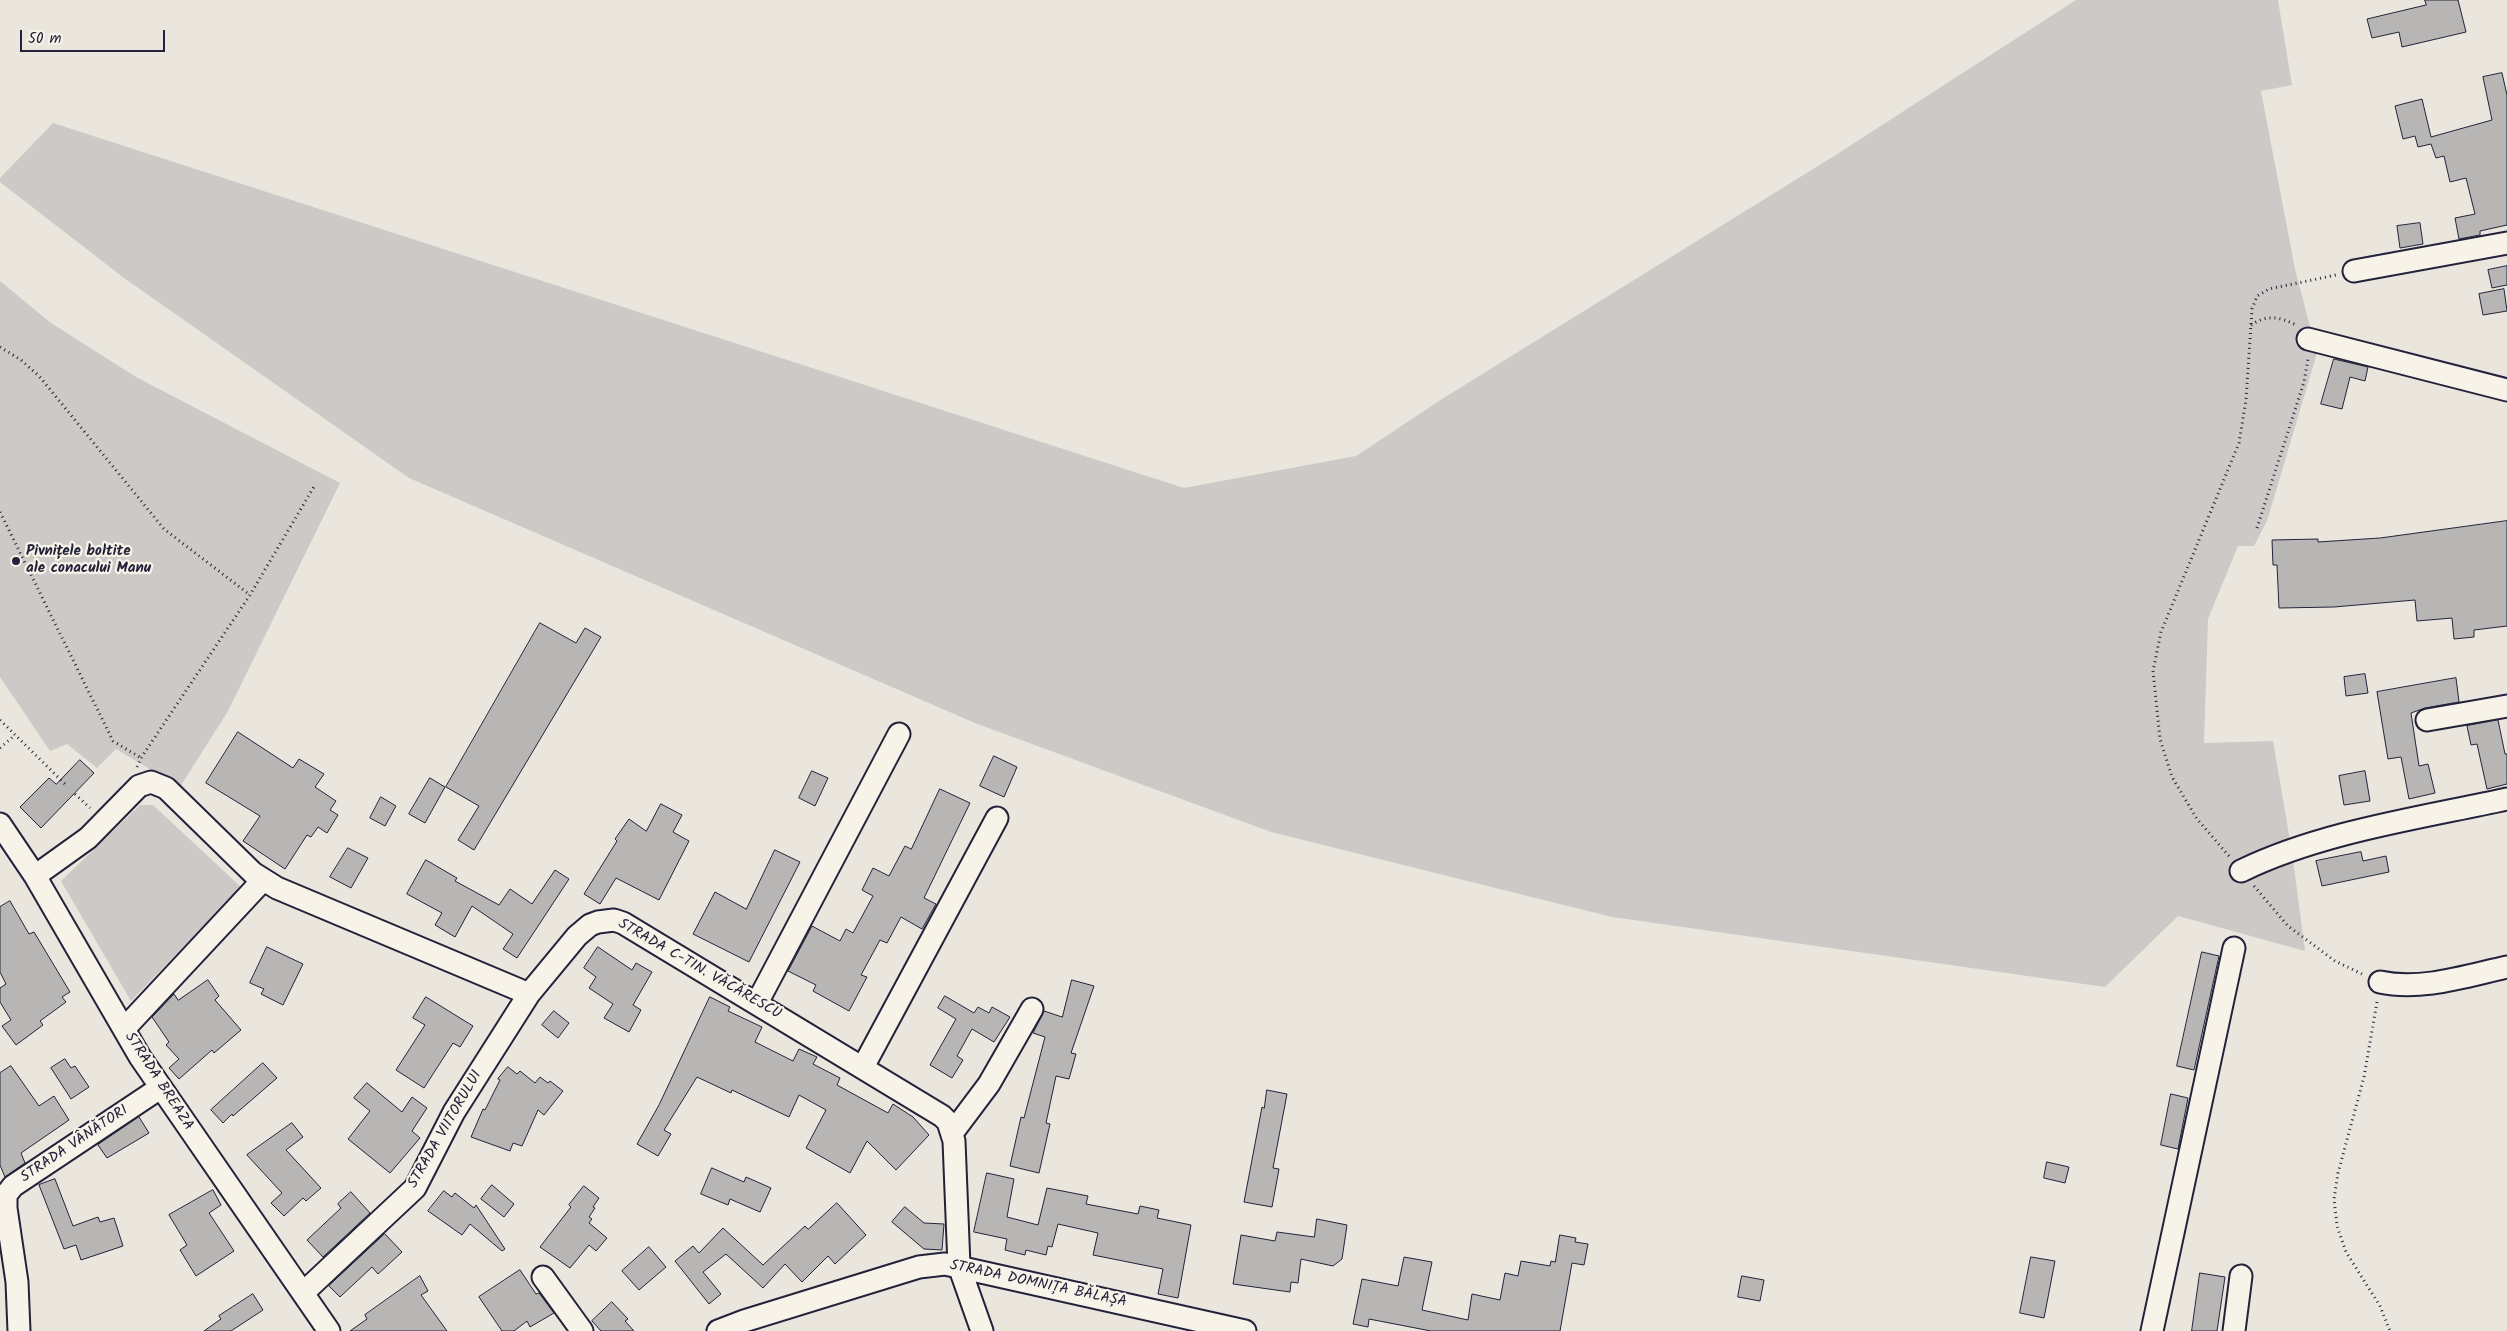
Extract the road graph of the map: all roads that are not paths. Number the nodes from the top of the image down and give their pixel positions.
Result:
1 (2507, 243) edge
2 (2354, 271) road end
3 (2308, 339) road end
4 (2507, 390) edge
5 (2507, 706) edge
6 (2427, 720) dead end
7 (899, 734) dead end
8 (2507, 799) edge
9 (997, 818) dead end
10 (0, 824) edge
11 (2241, 871) road end
12 (35, 876) junction
13 (263, 880) junction
14 (2234, 948) dead end
15 (2507, 967) edge
16 (2380, 982) road end
17 (529, 994) junction
18 (757, 1003) junction
19 (1032, 1009) dead end
20 (124, 1029) junction
21 (863, 1068) junction
22 (160, 1088) junction
23 (953, 1132) junction
24 (3, 1187) edge
25 (959, 1266) junction
26 (2241, 1276) dead end
27 (544, 1277) dead end
28 (303, 1293) junction
29 (19, 1331) edge
30 (329, 1331) edge
31 (582, 1331) edge
32 (718, 1331) edge
33 (982, 1331) edge
34 (1245, 1331) edge
35 (2152, 1331) edge
36 (2234, 1331) edge

1 - 2 street
3 - 4 street
5 - 6 street
7 - 18 street
8 - 11 street
9 - 21 street
10 - 12 street, STRADA BREAZA
12 - 13 street
12 - 20 street, STRADA BREAZA
13 - 17 street
13 - 20 street
14 - 35 street
15 - 16 street
17 - 18 street, STRADA C-TIN. VĂCĂRESCU
17 - 28 street, STRADA VIITORULUI
18 - 21 street, STRADA C-TIN. VĂCĂRESCU
19 - 23 street
20 - 22 street, STRADA BREAZA
21 - 23 street, STRADA C-TIN. VĂCĂRESCU
22 - 24 street, STRADA VÂNĂTORI
22 - 28 street, STRADA BREAZA
23 - 25 street
24 - 29 street, STRADA VÂNĂTORI
25 - 32 street, STRADA DOMNIȚA BĂLAȘA
25 - 33 street
25 - 34 street, STRADA DOMNIȚA BĂLAȘA
26 - 36 street
27 - 31 street
28 - 30 street, STRADA BREAZA

